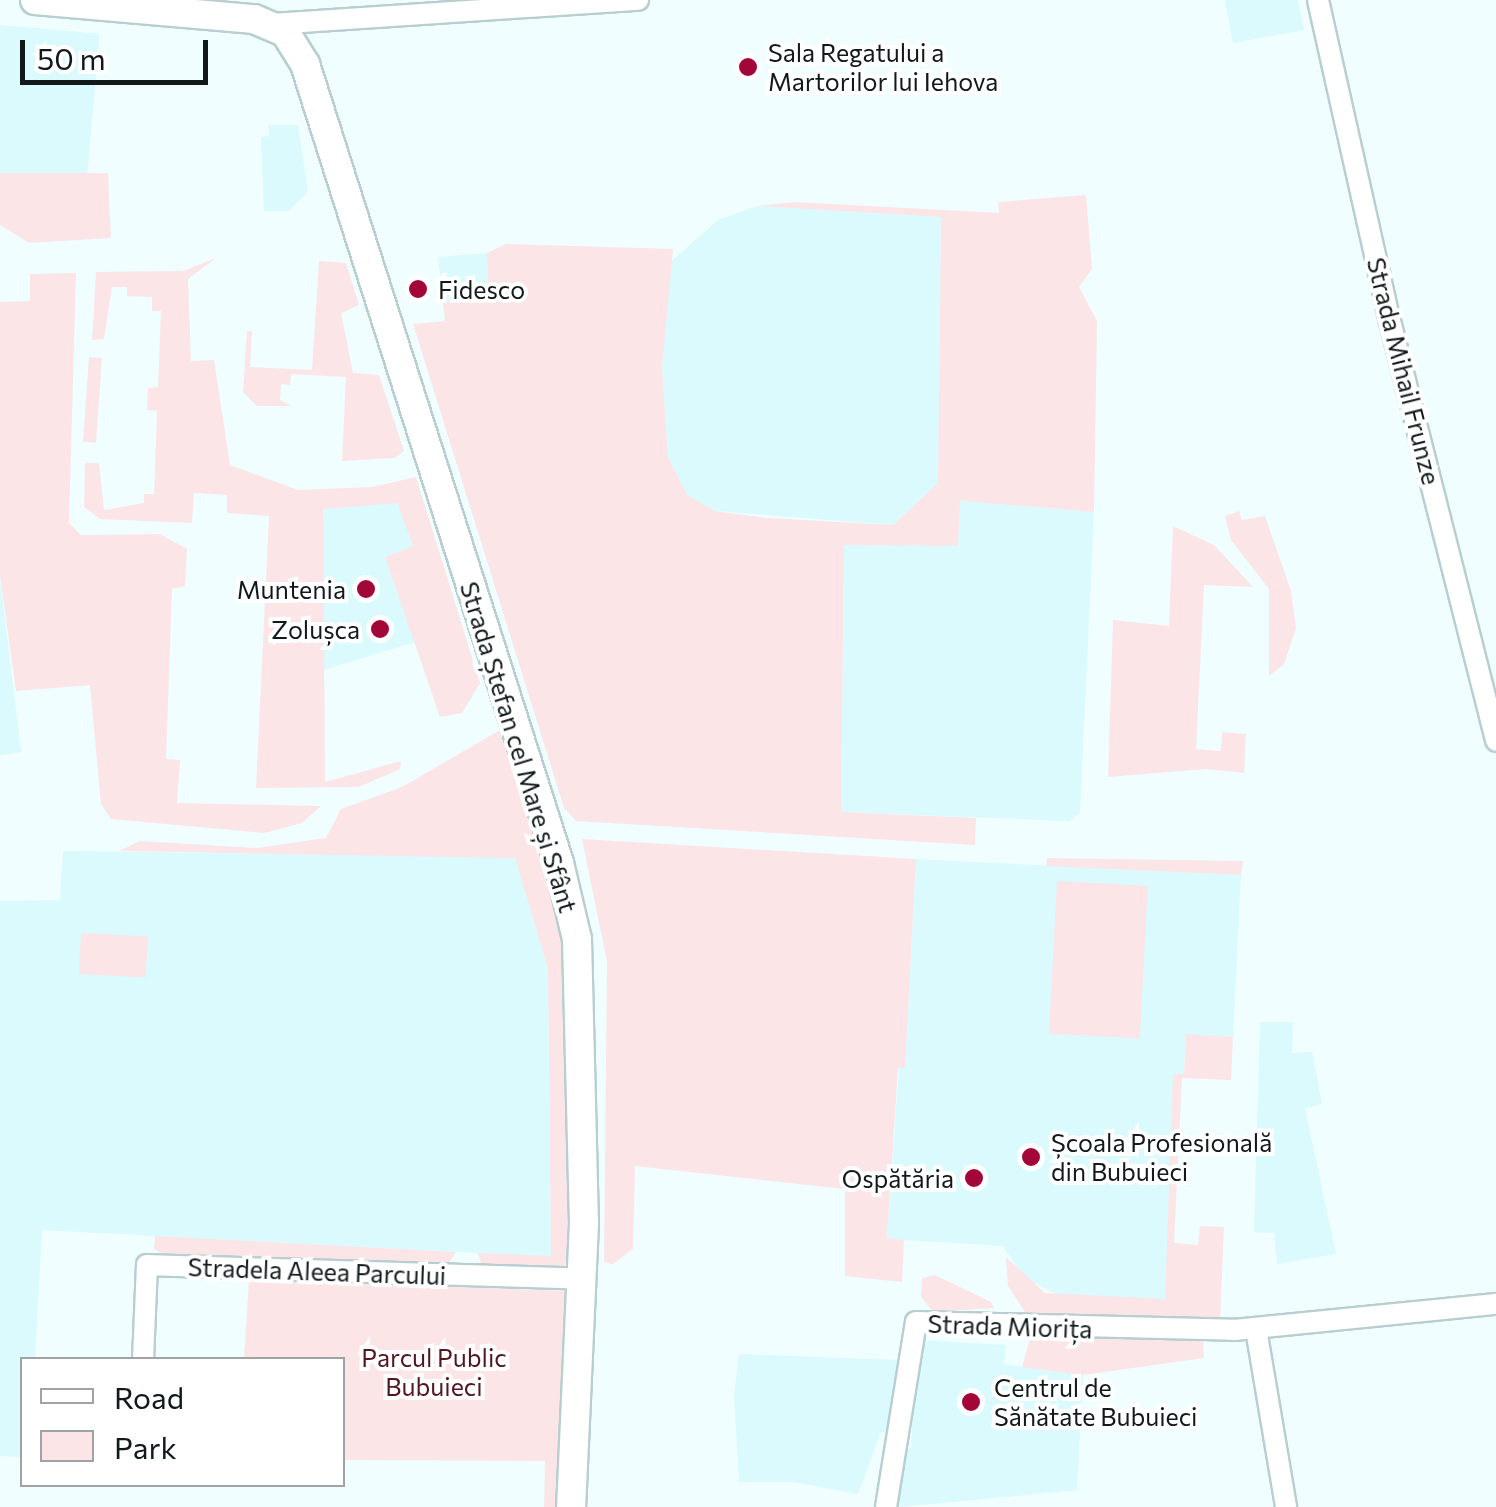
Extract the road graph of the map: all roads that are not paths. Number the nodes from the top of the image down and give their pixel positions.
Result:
1 (36, 0) edge
2 (638, 0) edge
3 (1318, 0) edge
4 (222, 9) edge
5 (272, 24) junction
6 (1496, 741) edge
7 (582, 1280) junction
8 (1496, 1304) edge
9 (1256, 1329) junction
10 (143, 1357) edge
11 (571, 1507) edge
12 (886, 1507) edge
13 (1286, 1507) edge

1 - 4 street
2 - 5 street
3 - 6 street, Strada Mihail Frunze
4 - 5 street
5 - 7 street, Strada Ștefan cel Mare și Sfânt
7 - 10 street, Stradela Aleea Parcului
7 - 11 street, Strada Ștefan cel Mare și Sfânt
8 - 9 street
9 - 12 street, Strada Miorița
9 - 13 street

